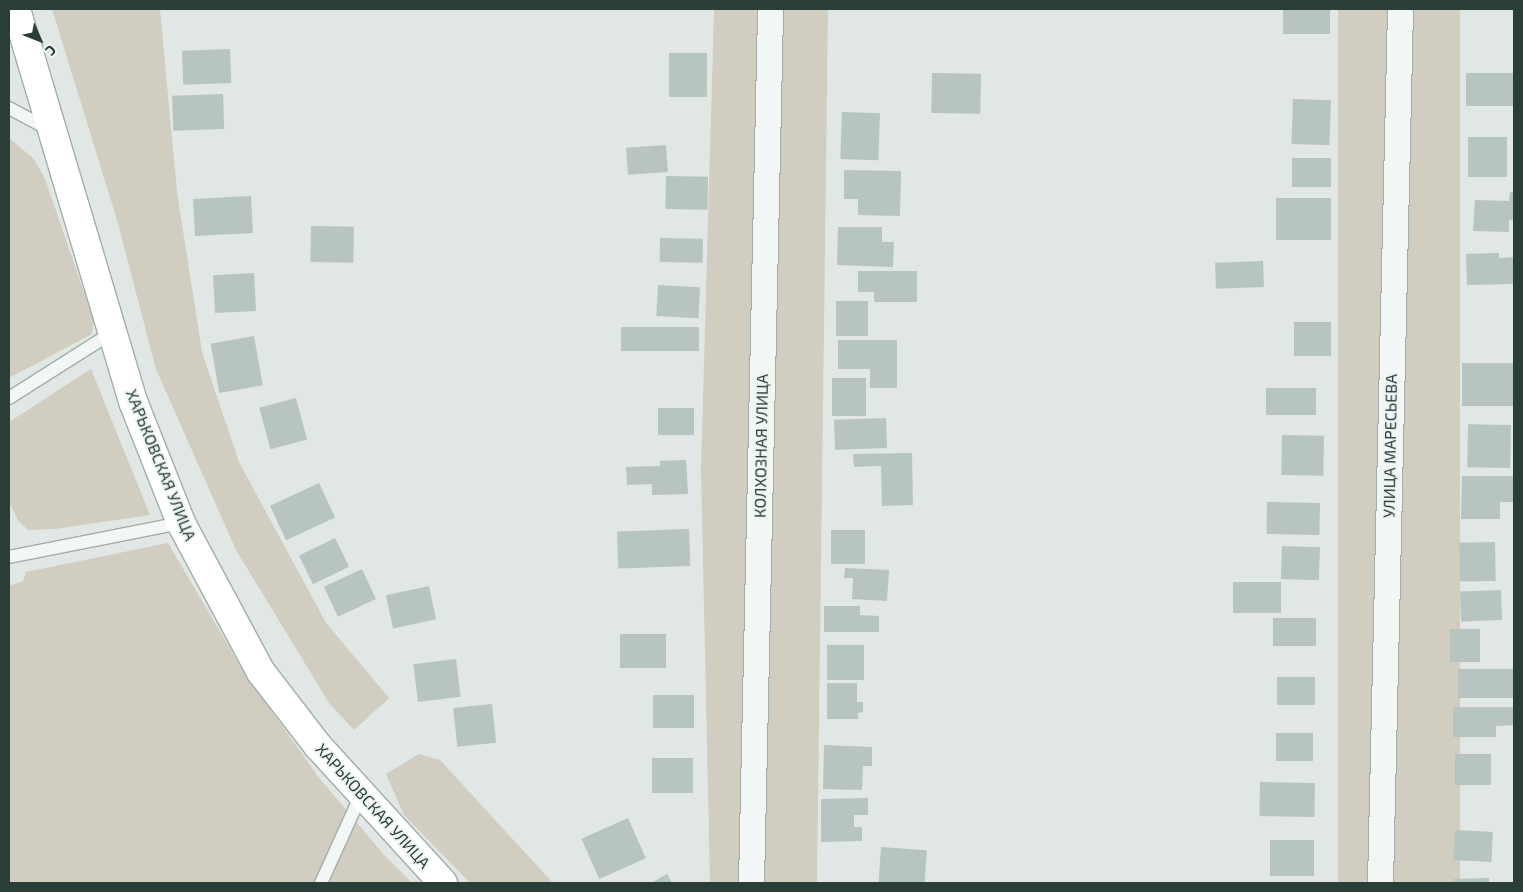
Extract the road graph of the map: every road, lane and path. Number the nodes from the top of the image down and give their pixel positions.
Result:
1 (16, 9) edge
2 (770, 9) edge
3 (1400, 9) edge
4 (9, 108) edge
5 (50, 130) junction
6 (113, 332) junction
7 (9, 398) edge
8 (181, 523) junction
9 (9, 557) edge
10 (361, 795) junction
11 (321, 883) edge
12 (443, 883) edge
13 (751, 883) edge
14 (1380, 883) edge

1 - 5 main road, ХАРЬКОВСКАЯ УЛИЦА
2 - 13 street, КОЛХОЗНАЯ УЛИЦА
3 - 14 street, УЛИЦА МАРЕСЬЕВА
4 - 5 lane
5 - 6 main road, ХАРЬКОВСКАЯ УЛИЦА
6 - 7 lane
6 - 8 main road, ХАРЬКОВСКАЯ УЛИЦА
8 - 9 lane
8 - 10 main road, ХАРЬКОВСКАЯ УЛИЦА
10 - 11 lane
10 - 12 main road, ХАРЬКОВСКАЯ УЛИЦА

